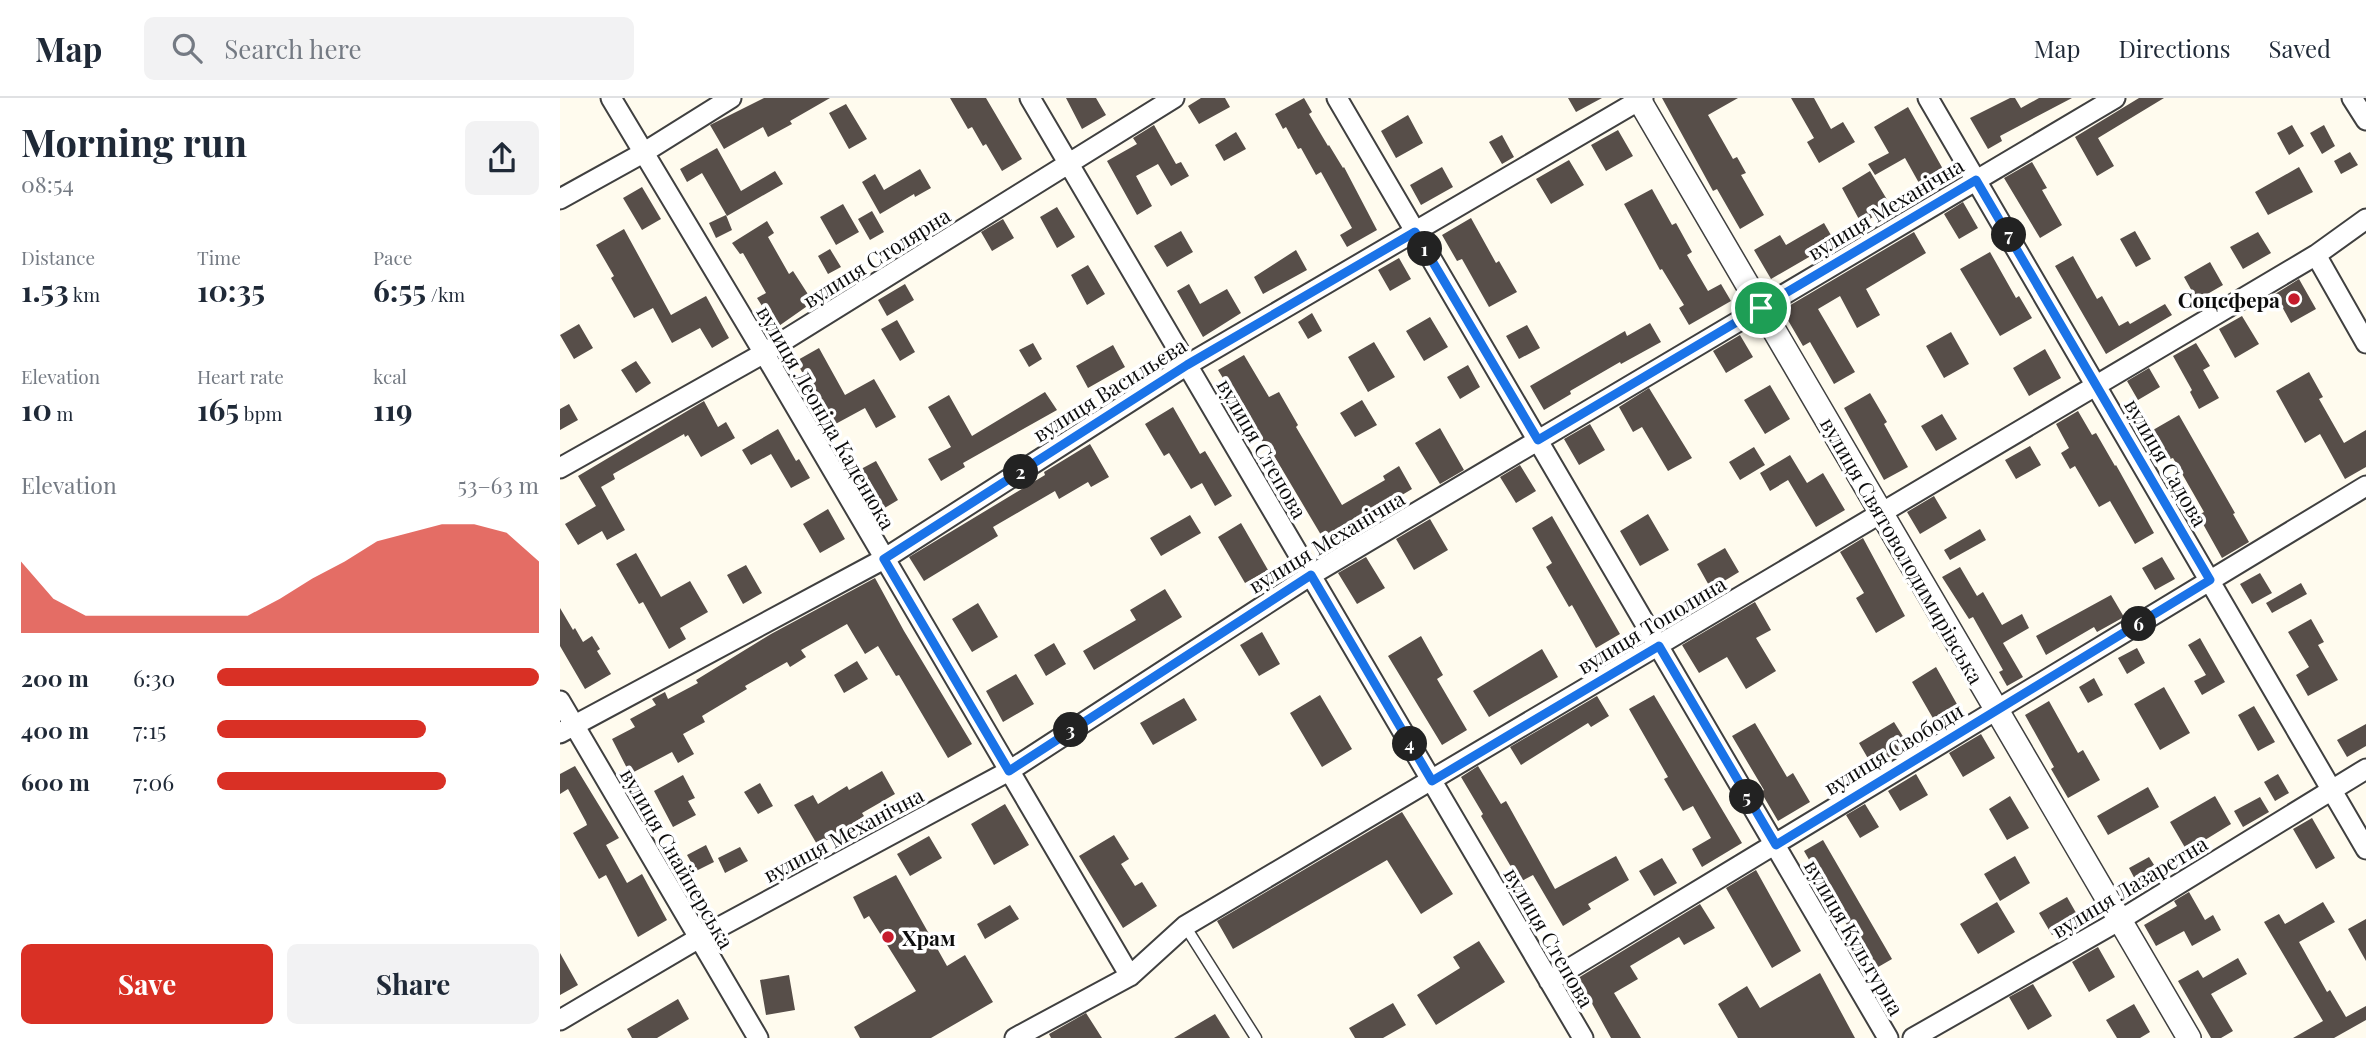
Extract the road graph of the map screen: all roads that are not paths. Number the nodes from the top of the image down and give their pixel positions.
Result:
1 (611, 98) edge
2 (731, 98) edge
3 (1030, 98) edge
4 (1174, 98) edge
5 (1337, 98) edge
6 (1928, 98) edge
7 (2115, 98) edge
8 (2352, 98) edge
9 (1640, 99) edge
10 (2366, 120) edge
11 (643, 153) junction
12 (1070, 165) junction
13 (1976, 180) junction
14 (560, 199) edge
15 (2366, 219) edge
16 (1415, 232) junction
17 (2316, 256) junction
18 (1761, 308) junction
19 (2366, 343) edge
20 (764, 353) junction
21 (1187, 365) junction
22 (2097, 386) junction
23 (1538, 440) junction
24 (560, 468) edge
25 (2366, 486) edge
26 (1882, 513) junction
27 (884, 559) junction
28 (1311, 575) junction
29 (2210, 580) junction
30 (1659, 646) junction
31 (560, 701) edge
32 (1998, 711) junction
33 (567, 729) edge
34 (2366, 769) edge
35 (1009, 771) junction
36 (1432, 781) junction
37 (2332, 790) junction
38 (1776, 845) junction
39 (2366, 849) edge
40 (2120, 920) junction
41 (1185, 926) junction
42 (699, 938) junction
43 (1130, 976) junction
44 (1549, 981) junction
45 (560, 1020) edge
46 (758, 1038) edge
47 (1016, 1038) edge
48 (1256, 1038) edge
49 (1583, 1038) edge
50 (1888, 1038) edge
51 (1913, 1038) edge
52 (2189, 1038) edge

1 - 11 street, вулиця Леоніда Каденюка
2 - 11 street
3 - 12 street, вулиця Степова
4 - 12 street, вулиця Столярна
5 - 16 street, вулиця Культурна
6 - 13 street, вулиця Садова
7 - 13 street, вулиця Механічна
8 - 10 street
9 - 16 street, вулиця Васильєва
9 - 18 street, вулиця Святоволодимирівська
11 - 14 street
11 - 20 street, вулиця Леоніда Каденюка
12 - 20 street, вулиця Столярна
12 - 21 street, вулиця Степова
13 - 18 street, вулиця Механічна
13 - 22 street, вулиця Садова
15 - 17 street, вулиця Тополина
16 - 21 street, вулиця Васильєва
16 - 23 street, вулиця Культурна
17 - 19 street
17 - 22 street, вулиця Тополина
18 - 23 street, вулиця Механічна
18 - 26 street, вулиця Святоволодимирівська
20 - 24 street, вулиця Столярна
20 - 27 street, вулиця Леоніда Каденюка
21 - 27 street, вулиця Васильєва
21 - 28 street, вулиця Степова
22 - 26 street, вулиця Тополина
22 - 29 street, вулиця Садова
23 - 28 street, вулиця Механічна
23 - 30 street, вулиця Культурна
25 - 29 street, вулиця Свободи
26 - 30 street, вулиця Тополина
26 - 32 street, вулиця Святоволодимирівська
27 - 33 street, вулиця Васильєва
27 - 35 street, вулиця Леоніда Каденюка
28 - 35 street, вулиця Механічна
28 - 36 street, вулиця Степова
29 - 32 street, вулиця Свободи
29 - 37 street, вулиця Садова
30 - 36 street, вулиця Тополина
30 - 38 street, вулиця Культурна
31 - 33 street, вулиця Снайперська
32 - 38 street, вулиця Свободи
32 - 40 street, вулиця Святоволодимирівська
33 - 42 street, вулиця Снайперська
34 - 37 street, вулиця Лазаретна
35 - 42 street, вулиця Механічна
35 - 43 street, вулиця Леоніда Каденюка
36 - 41 street, вулиця Тополина
36 - 44 street, вулиця Степова
37 - 39 street, вулиця Садова
37 - 40 street, вулиця Лазаретна
38 - 44 street, вулиця Свободи
38 - 50 street, вулиця Культурна
40 - 51 street, вулиця Лазаретна
40 - 52 street, вулиця Святоволодимирівська
41 - 43 street, вулиця Тополина
41 - 48 lane
42 - 45 street, вулиця Механічна
42 - 46 street, вулиця Снайперська
43 - 47 street, вулиця Тополина
44 - 49 street, вулиця Степова

